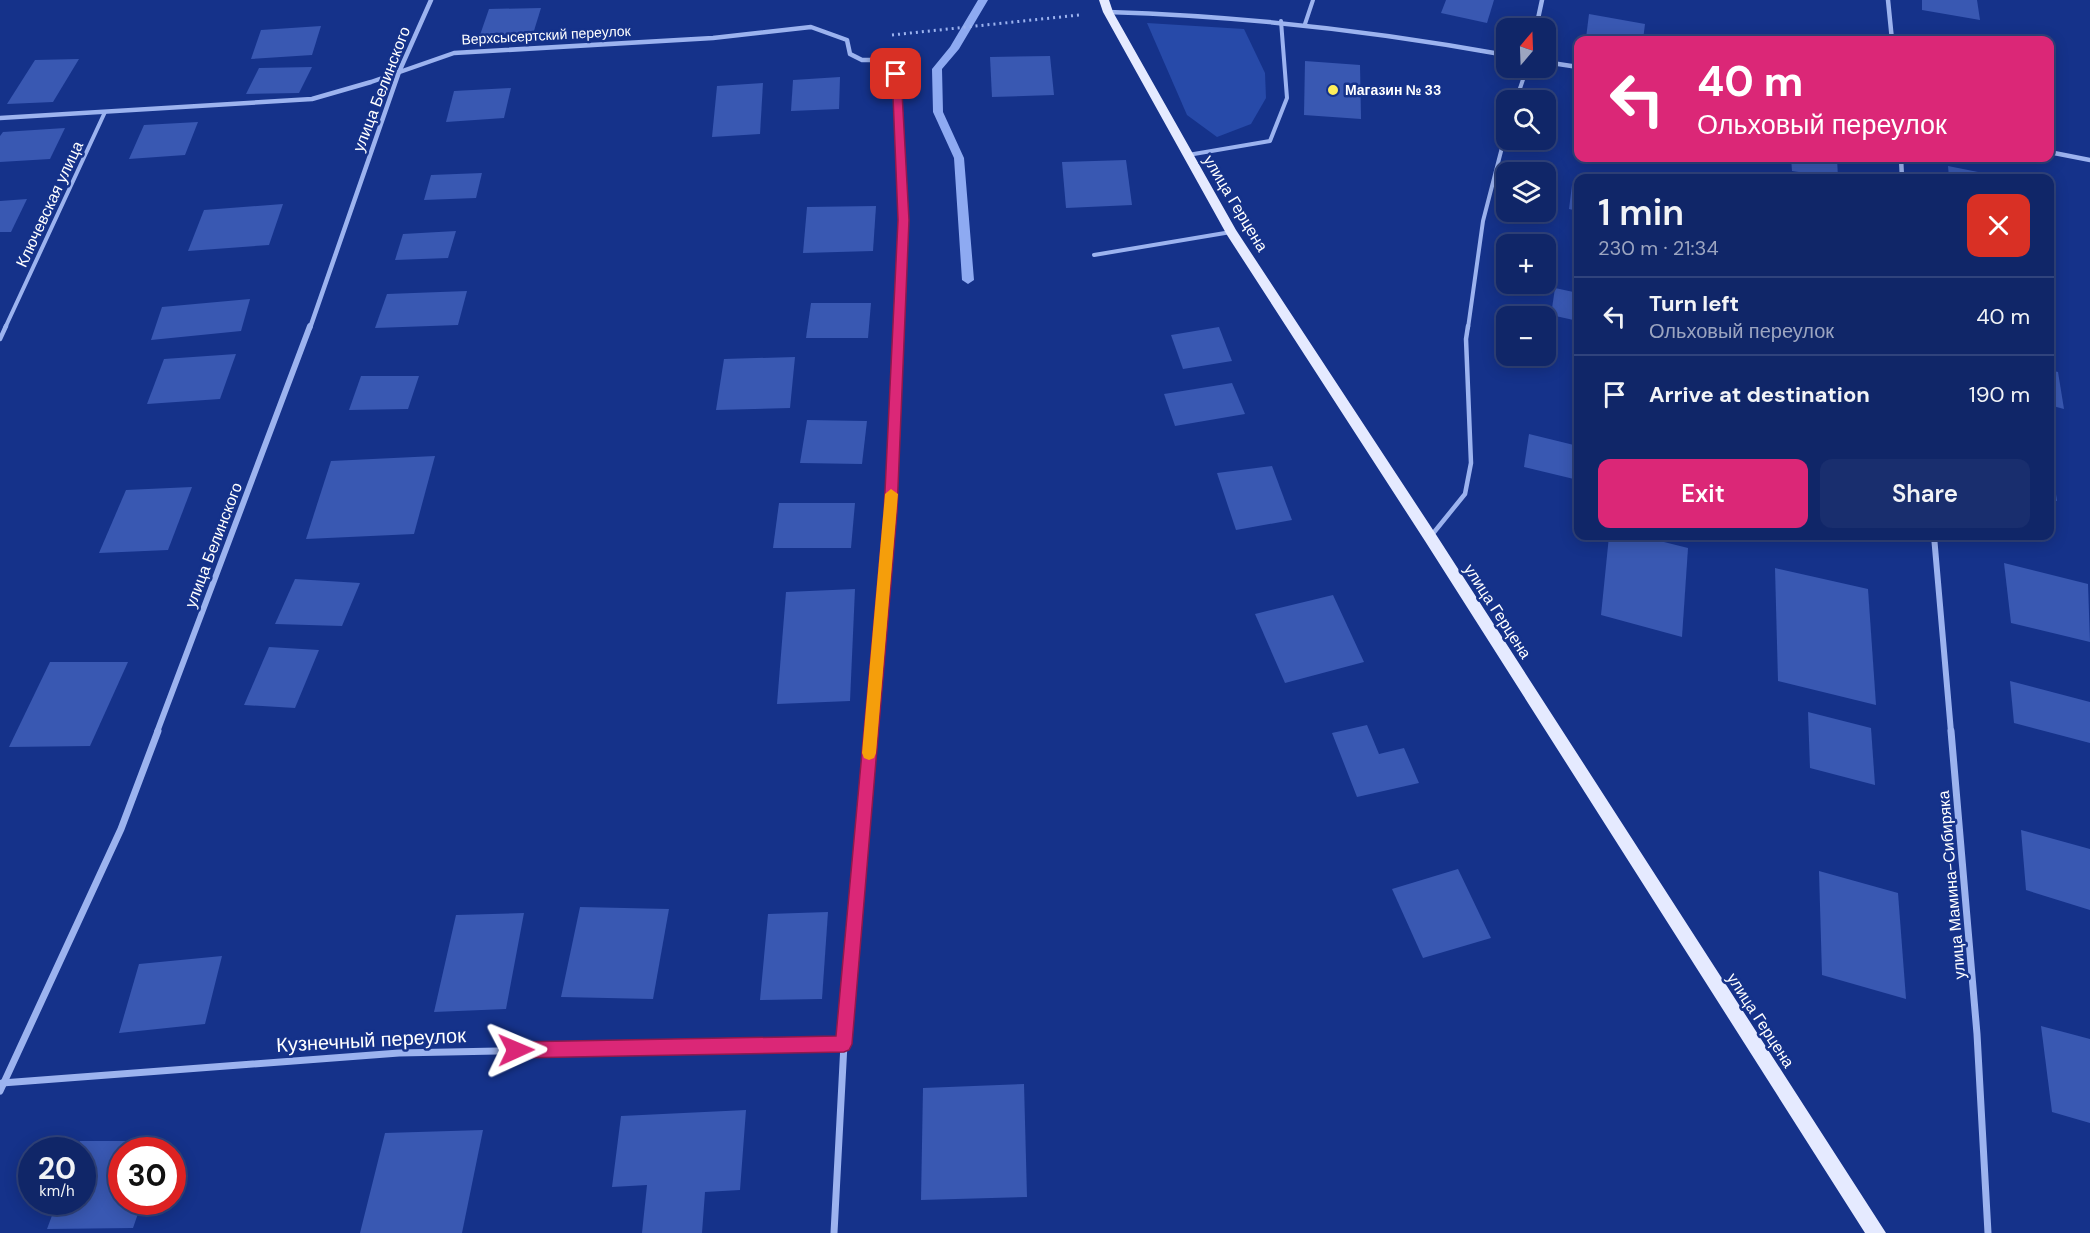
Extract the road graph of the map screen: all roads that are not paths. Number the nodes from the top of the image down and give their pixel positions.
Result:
1 (430, 0) edge
2 (1313, 0) edge
3 (1542, 0) edge
4 (1888, 0) edge
5 (1106, 6) edge
6 (1538, 18) edge
7 (1281, 21) junction
8 (1305, 24) junction
9 (1892, 36) edge
10 (1496, 53) edge
11 (1556, 64) edge
12 (1574, 66) edge
13 (399, 72) junction
14 (105, 112) junction
15 (0, 117) edge
16 (1501, 150) edge
17 (2054, 153) edge
18 (1188, 156) junction
19 (2090, 160) edge
20 (1231, 232) junction
21 (1094, 255) dead end
22 (0, 339) edge
23 (1430, 537) junction
24 (1934, 540) edge
25 (844, 1044) junction
26 (1, 1086) edge
27 (834, 1233) edge
28 (1876, 1233) edge
29 (1988, 1233) edge

1 - 13 street, улица Белинского
2 - 8 lane
3 - 6 street
4 - 9 street
5 - 7 street
5 - 18 main road, улица Герцена
7 - 8 street
7 - 18 lane
8 - 10 street
11 - 12 street
13 - 14 street, Верхсысертский переулок
13 - 25 street, Верхсысертский переулок
13 - 26 street, улица Белинского
14 - 15 street, Верхсысертский переулок
14 - 22 lane, Ключевская улица
16 - 23 lane
17 - 19 street
18 - 20 main road, улица Герцена
20 - 21 lane
20 - 23 main road, улица Герцена
23 - 28 main road, улица Герцена
24 - 29 street, улица Мамина-Сибиряка
25 - 26 street, Кузнечный переулок
25 - 27 street

